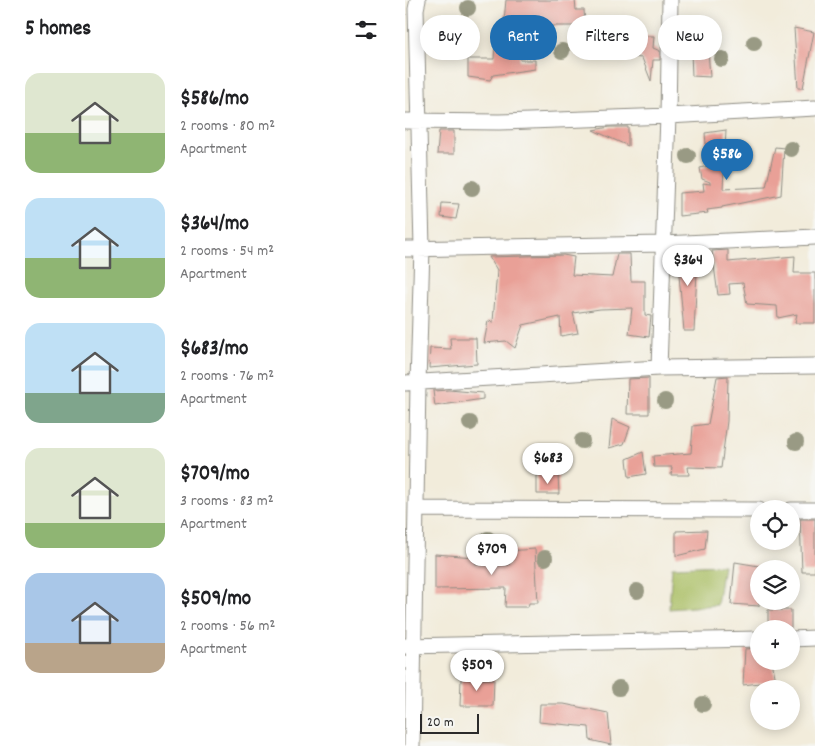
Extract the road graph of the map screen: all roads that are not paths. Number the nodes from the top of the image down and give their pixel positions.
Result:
1 (418, 0) edge
2 (670, 0) edge
3 (815, 108) edge
4 (668, 116) junction
5 (412, 121) edge
6 (815, 236) edge
7 (663, 244) junction
8 (422, 248) junction
9 (405, 249) edge
10 (815, 366) edge
11 (659, 368) junction
12 (412, 383) edge
13 (417, 509) junction
14 (750, 510) edge
15 (800, 510) edge
16 (815, 510) edge
17 (815, 638) edge
18 (750, 639) edge
19 (800, 639) edge
20 (409, 646) edge
21 (412, 746) edge

1 - 5 street
2 - 4 street
3 - 4 street
4 - 5 street
4 - 7 street
5 - 8 street
6 - 7 street
7 - 8 street
7 - 11 street
8 - 9 street
8 - 12 street
10 - 11 street
11 - 12 street
12 - 13 street
13 - 14 street
13 - 20 street
15 - 16 street
17 - 19 street
18 - 20 street
20 - 21 street

